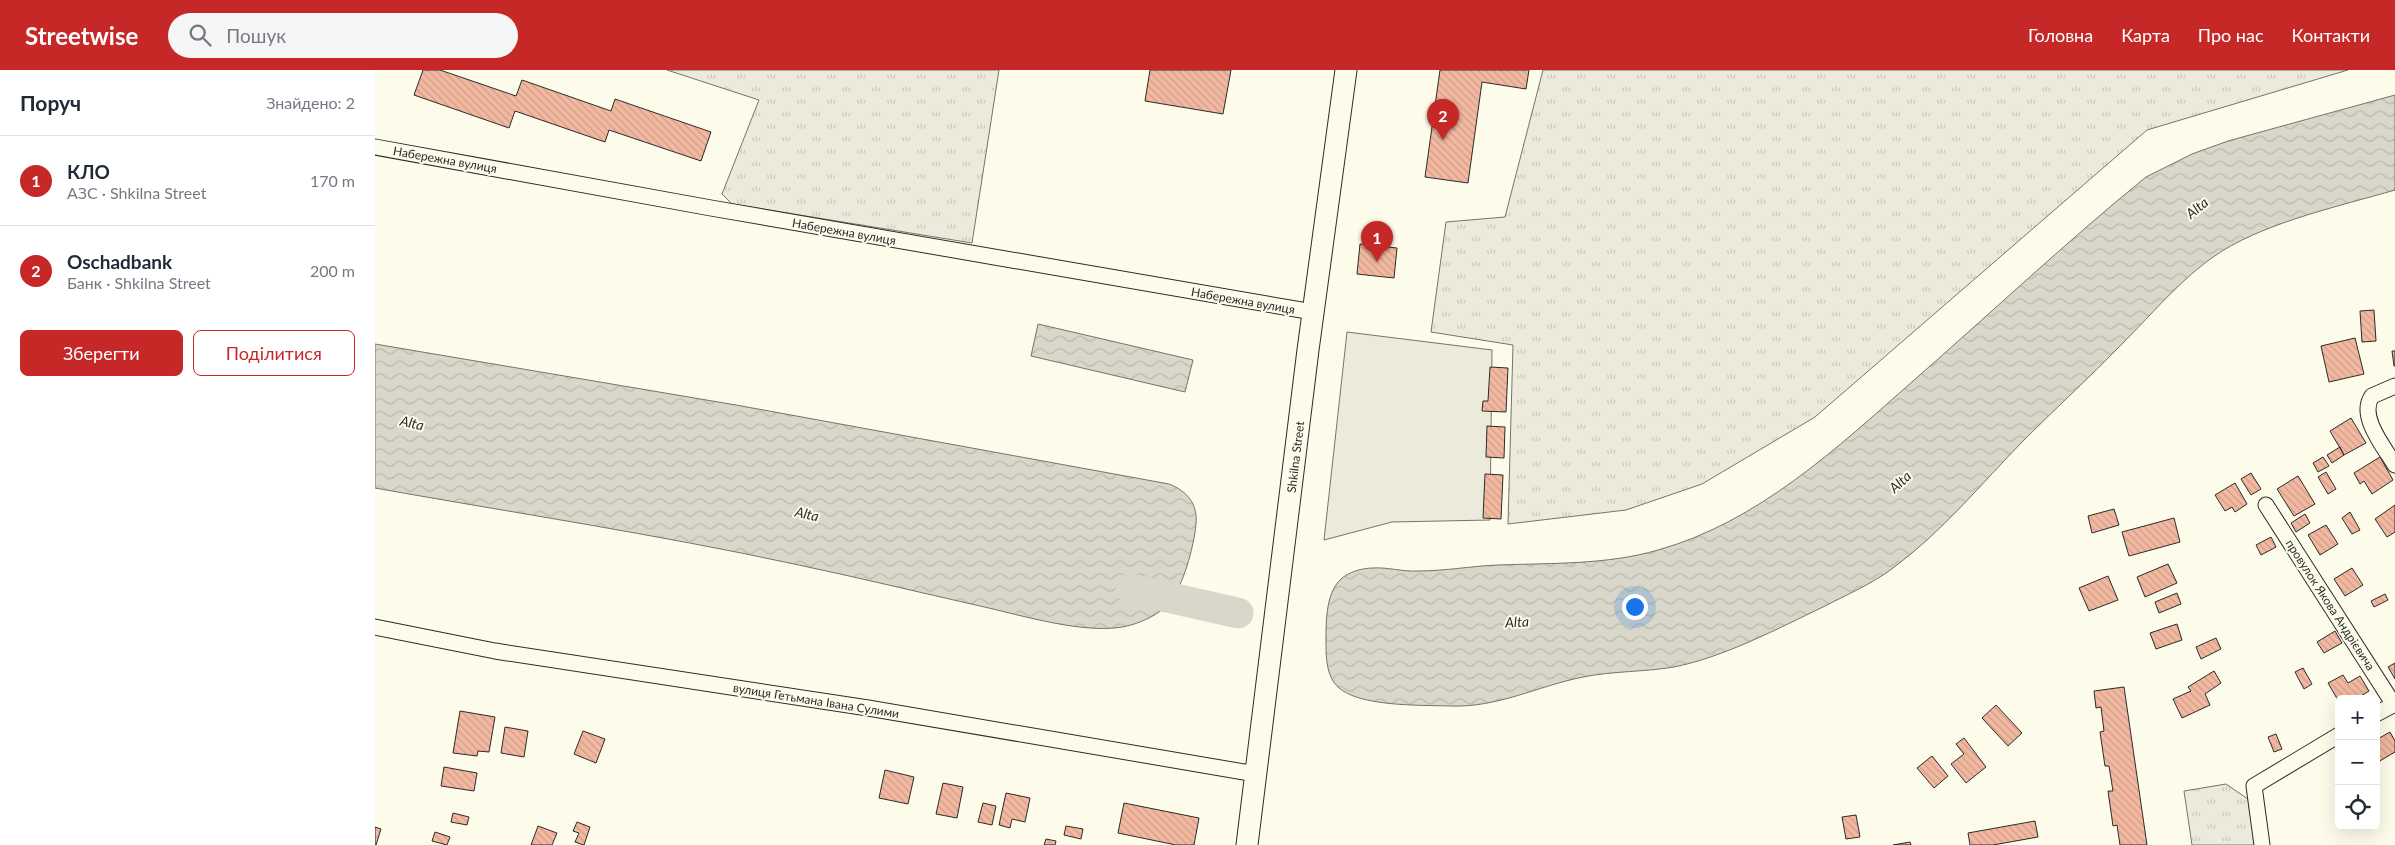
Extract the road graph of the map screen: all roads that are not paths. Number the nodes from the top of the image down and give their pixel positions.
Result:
1 (1346, 70) edge
2 (375, 147) edge
3 (1313, 312) junction
4 (2395, 386) edge
5 (2395, 465) edge
6 (2266, 505) dead end
7 (375, 626) edge
8 (2395, 704) edge
9 (2380, 712) edge
10 (2335, 737) edge
11 (1256, 774) junction
12 (1247, 845) edge
13 (2262, 845) edge

1 - 3 main road, Shkilna Street
2 - 3 street, Набережна вулиця
3 - 11 main road, Shkilna Street
4 - 5 street
6 - 8 street, провулок Якова Андрієвича
7 - 11 street, вулиця Гетьмана Івана Сулими
8 - 9 street
10 - 13 street
11 - 12 main road, Shkilna Street

